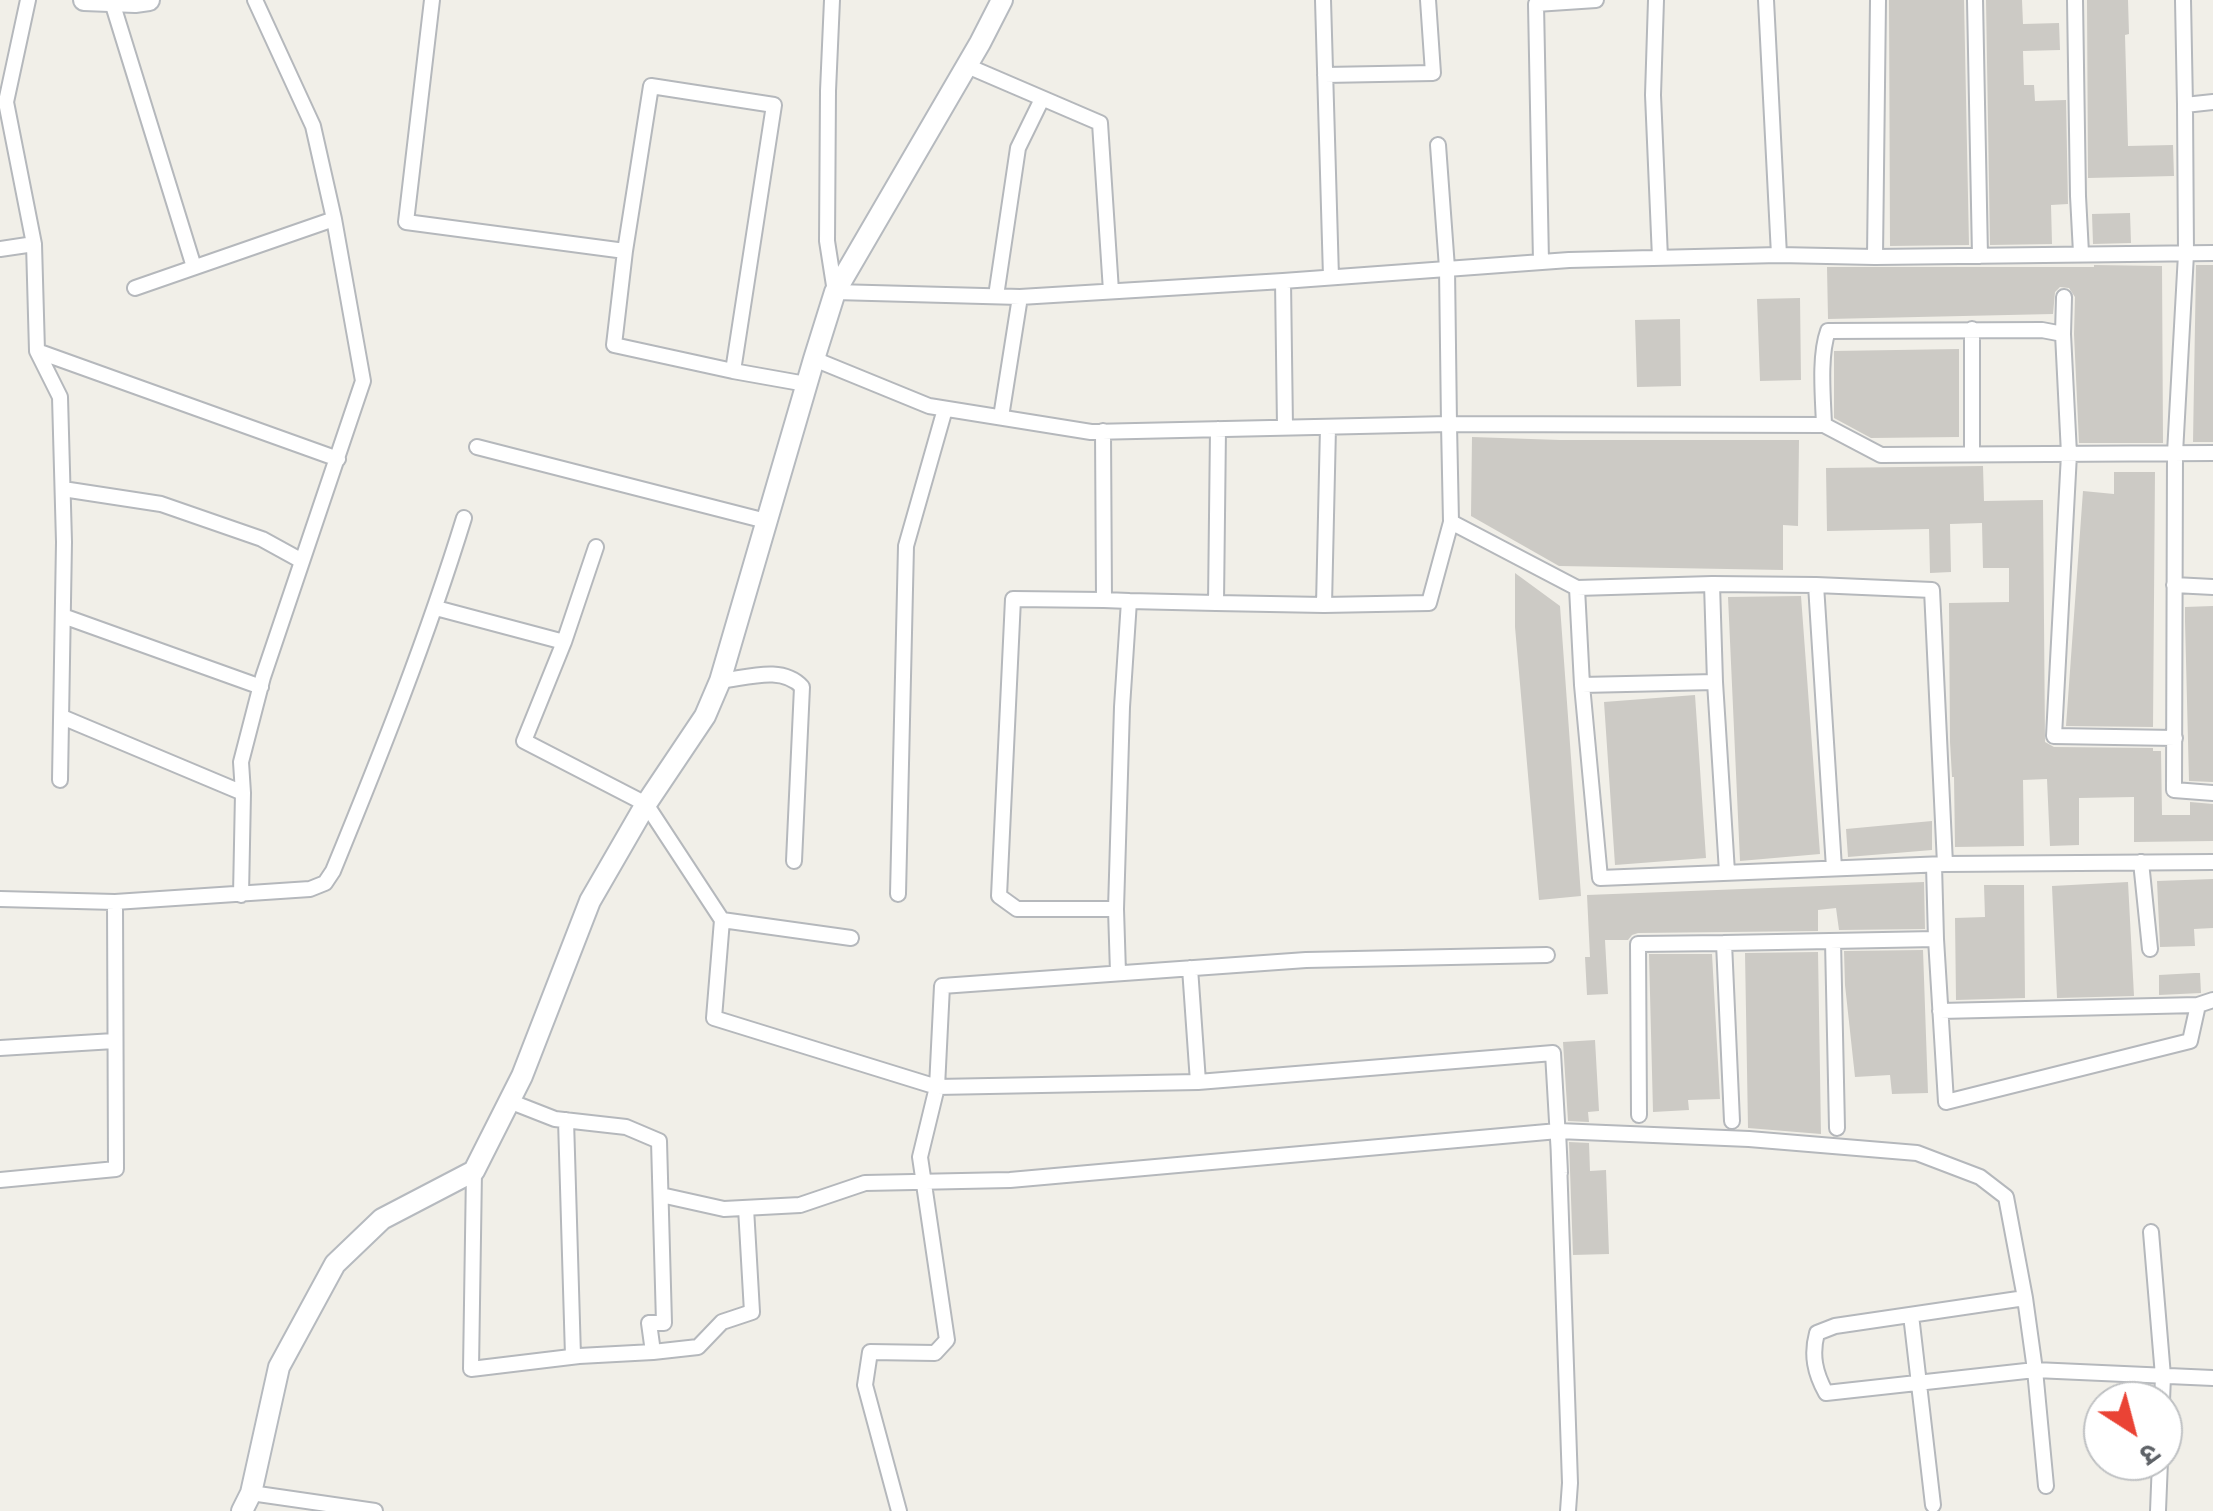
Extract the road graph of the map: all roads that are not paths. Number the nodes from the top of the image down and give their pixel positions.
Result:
1 (28, 0) edge
2 (84, 0) edge
3 (149, 0) edge
4 (255, 0) edge
5 (432, 0) edge
6 (832, 0) edge
7 (1002, 0) edge
8 (1323, 0) edge
9 (1428, 0) edge
10 (1596, 0) edge
11 (1656, 0) edge
12 (1766, 0) edge
13 (1878, 0) edge
14 (1975, 0) edge
15 (2075, 0) edge
16 (2183, 0) edge
17 (112, 2) edge
18 (965, 66) junction
19 (1325, 76) junction
20 (1042, 98) junction
21 (2213, 102) edge
22 (2185, 105) junction
23 (1438, 146) dead end
24 (334, 220) junction
25 (34, 244) junction
26 (0, 249) edge
27 (625, 251) junction
28 (2213, 252) edge
29 (2081, 253) junction
30 (2186, 254) junction
31 (1778, 255) junction
32 (1980, 256) junction
33 (1876, 257) junction
34 (1660, 258) junction
35 (1542, 262) junction
36 (194, 267) junction
37 (1447, 268) junction
38 (1331, 277) junction
39 (1284, 281) junction
40 (135, 288) dead end
41 (1111, 291) junction
42 (835, 292) junction
43 (996, 296) junction
44 (1020, 297) junction
45 (2064, 297) dead end
46 (1972, 330) junction
47 (2063, 334) junction
48 (37, 350) junction
49 (814, 359) junction
50 (733, 371) junction
51 (806, 384) junction
52 (945, 409) junction
53 (1001, 418) junction
54 (1450, 424) junction
55 (1824, 425) junction
56 (1286, 427) junction
57 (1328, 427) junction
58 (1218, 429) junction
59 (1103, 432) junction
60 (477, 447) dead end
61 (2175, 453) junction
62 (2213, 453) edge
63 (1972, 454) junction
64 (2069, 454) junction
65 (338, 459) junction
66 (62, 489) junction
67 (464, 518) dead end
68 (766, 521) junction
69 (1451, 522) junction
70 (596, 547) dead end
71 (302, 561) junction
72 (1712, 584) junction
73 (1816, 585) junction
74 (2174, 586) junction
75 (2213, 587) edge
76 (1578, 588) junction
77 (1104, 600) junction
78 (1129, 601) junction
79 (1216, 604) junction
80 (1324, 605) junction
81 (436, 608) junction
82 (63, 616) junction
83 (564, 642) junction
84 (720, 682) junction
85 (1715, 682) junction
86 (1582, 686) junction
87 (261, 687) junction
88 (62, 716) junction
89 (2174, 738) junction
90 (60, 780) dead end
91 (243, 792) junction
92 (2213, 794) edge
93 (646, 804) junction
94 (794, 861) dead end
95 (2141, 862) junction
96 (2213, 862) edge
97 (1940, 864) junction
98 (1834, 868) junction
99 (1728, 872) junction
100 (898, 894) dead end
101 (241, 895) junction
102 (0, 899) edge
103 (115, 902) junction
104 (1116, 909) junction
105 (722, 920) junction
106 (851, 938) dead end
107 (1936, 939) junction
108 (1833, 941) junction
109 (1724, 943) junction
110 (2150, 949) dead end
111 (1547, 956) dead end
112 (1190, 968) junction
113 (1118, 974) junction
114 (2206, 1003) edge
115 (1940, 1011) junction
116 (114, 1041) junction
117 (0, 1048) edge
118 (1198, 1082) junction
119 (937, 1087) junction
120 (510, 1101) junction
121 (1640, 1116) dead end
122 (566, 1120) junction
123 (1732, 1121) dead end
124 (1836, 1128) dead end
125 (1558, 1130) junction
126 (474, 1170) junction
127 (0, 1180) edge
128 (924, 1182) junction
129 (660, 1195) junction
130 (746, 1208) junction
131 (2151, 1232) dead end
132 (2025, 1298) junction
133 (1911, 1315) junction
134 (653, 1352) junction
135 (573, 1356) junction
136 (2035, 1370) junction
137 (2163, 1376) junction
138 (2213, 1378) edge
139 (1918, 1381) junction
140 (2163, 1381) edge
141 (2159, 1481) edge
142 (2046, 1486) dead end
143 (246, 1502) edge
144 (1932, 1506) dead end
145 (375, 1511) edge
146 (899, 1511) edge
147 (1568, 1511) edge
148 (2158, 1511) edge

1 - 25 street
2 - 17 street
3 - 17 street
4 - 24 street
5 - 27 street
6 - 42 street
7 - 18 street
8 - 19 street
9 - 19 street
10 - 35 street
11 - 34 street
12 - 31 street
13 - 33 street
14 - 32 street
15 - 29 street
16 - 22 street
17 - 36 street
18 - 20 street
18 - 42 street
19 - 38 street
20 - 41 street
20 - 43 street
21 - 22 street
22 - 30 street
23 - 37 street
24 - 36 street
24 - 65 street
25 - 26 street
25 - 48 street
27 - 50 street
27 - 50 street
28 - 30 street
29 - 30 street
29 - 32 street
30 - 61 street
31 - 33 street
31 - 34 street
32 - 33 street
34 - 35 street
35 - 37 street
36 - 40 street
37 - 38 street
37 - 54 street
38 - 39 street
39 - 41 street
39 - 56 street
41 - 44 street
42 - 43 street
42 - 49 street
43 - 44 street
44 - 53 street
45 - 47 street
46 - 47 street
46 - 55 street
46 - 63 street
47 - 64 street
48 - 65 street
48 - 66 street
49 - 51 street
49 - 52 street
50 - 51 street
51 - 68 street
52 - 53 street
52 - 100 street
53 - 59 street
54 - 55 street
54 - 57 street
54 - 69 street
55 - 63 street
56 - 57 street
56 - 58 street
57 - 80 street
58 - 59 street
58 - 79 street
59 - 77 street
60 - 68 street
61 - 62 street
61 - 64 street
61 - 74 street
63 - 64 street
64 - 89 street
65 - 71 street
66 - 71 street
66 - 82 street
67 - 81 street
68 - 84 street
69 - 76 street
69 - 80 street
70 - 83 street
71 - 87 street
72 - 73 street
72 - 76 street
72 - 85 street
73 - 97 street
73 - 98 street
74 - 75 street
74 - 89 street
76 - 86 street
77 - 78 street
77 - 104 street
78 - 79 street
78 - 104 street
79 - 80 street
81 - 83 street
81 - 101 street
82 - 87 street
82 - 88 street
83 - 93 street
84 - 93 street
84 - 94 street
85 - 86 street
85 - 99 street
86 - 99 street
87 - 91 street
88 - 90 street
88 - 91 street
89 - 92 street
91 - 101 street
93 - 105 street
93 - 120 street
95 - 96 street
95 - 97 street
95 - 110 street
97 - 98 street
97 - 107 street
98 - 99 street
101 - 103 street
102 - 103 street
103 - 116 street
104 - 113 street
105 - 106 street
105 - 119 street
107 - 108 street
107 - 115 street
108 - 109 street
108 - 124 street
109 - 121 street
109 - 123 street
111 - 112 street
112 - 113 street
112 - 118 street
113 - 119 street
114 - 115 street
114 - 115 street
116 - 117 street
116 - 127 street
118 - 119 street
118 - 125 street
119 - 128 street
120 - 122 street
120 - 126 street
122 - 129 street
122 - 135 street
125 - 128 street
125 - 132 street
125 - 147 street
126 - 135 street
126 - 143 street
128 - 130 street
128 - 146 street
129 - 130 street
129 - 134 street
130 - 134 street
131 - 137 street
132 - 133 street
132 - 136 street
133 - 139 street
133 - 139 street
134 - 135 street
136 - 137 street
136 - 139 street
136 - 142 street
137 - 138 street
137 - 140 street
139 - 144 street
141 - 148 street
143 - 145 street

